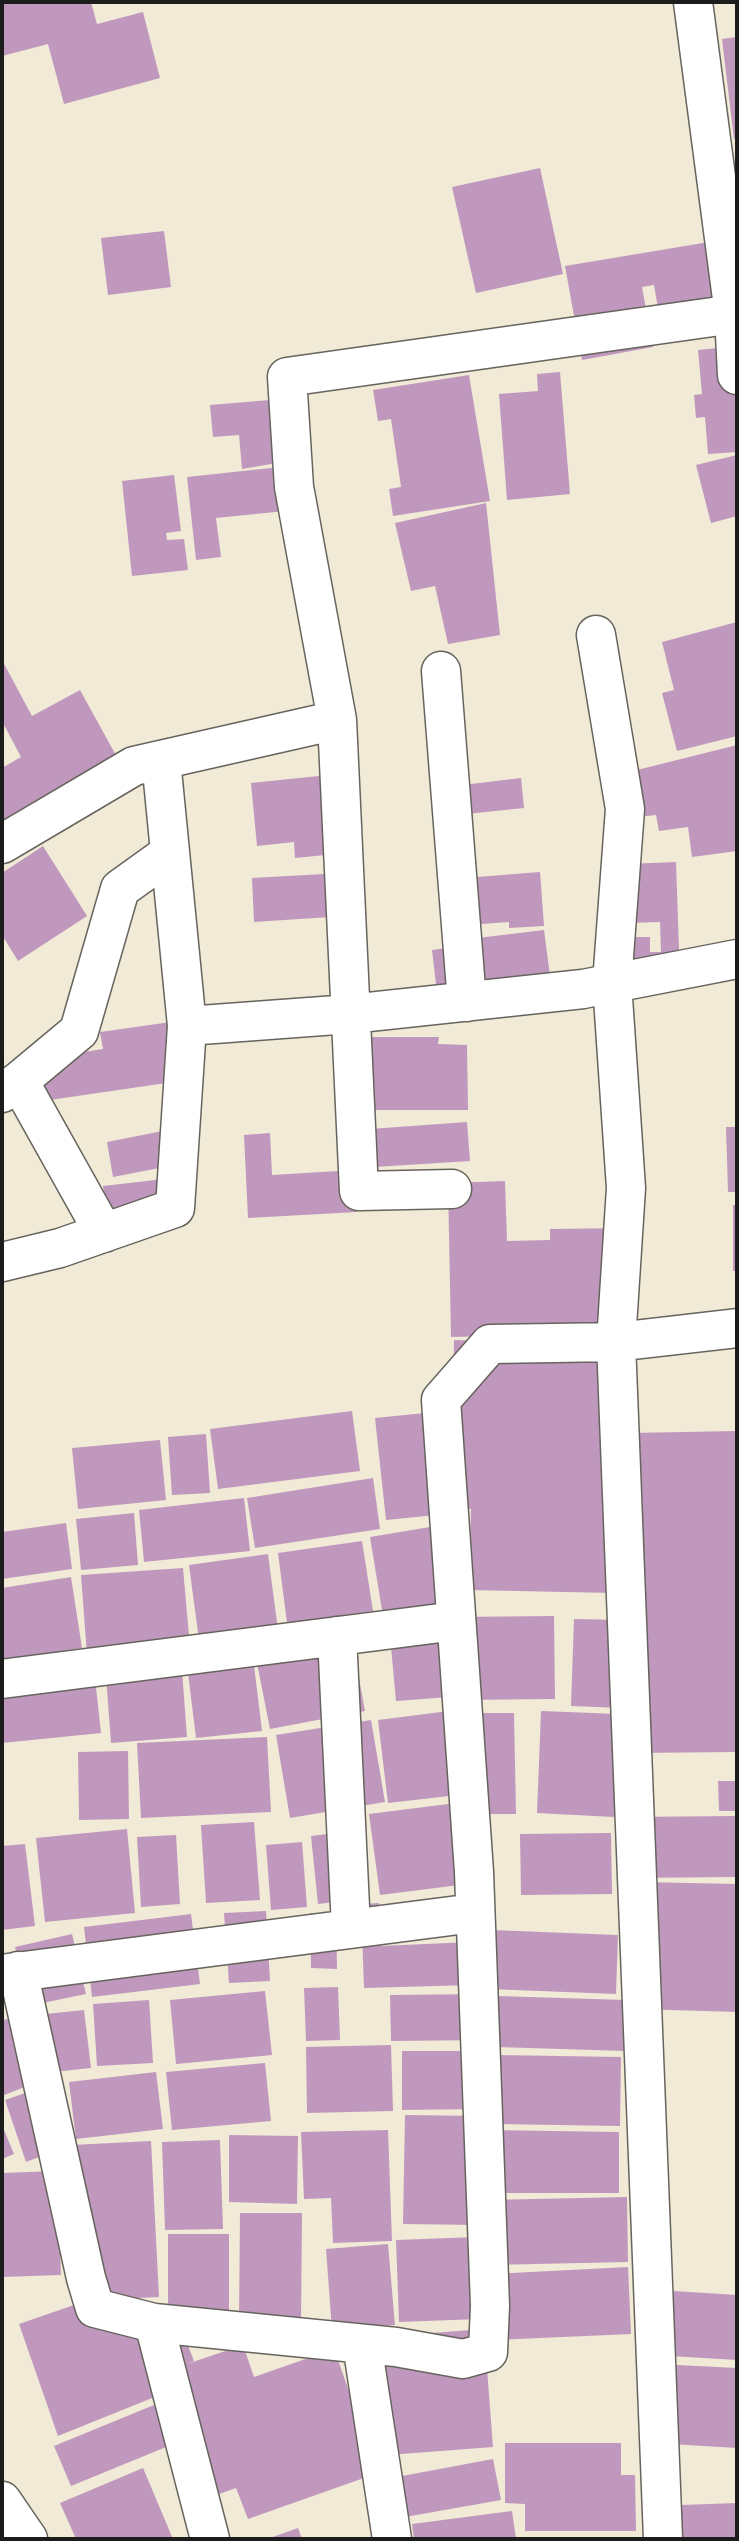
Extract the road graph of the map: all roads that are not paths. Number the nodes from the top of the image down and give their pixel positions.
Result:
1 (693, 2) edge
2 (734, 314) junction
3 (737, 375) edge
4 (596, 635) dead end
5 (442, 671) dead end
6 (337, 720) junction
7 (161, 760) junction
8 (2, 845) edge
9 (170, 853) junction
10 (737, 958) edge
11 (612, 983) junction
12 (467, 1002) junction
13 (350, 1014) junction
14 (187, 1026) junction
15 (10, 1087) edge
16 (452, 1189) dead end
17 (104, 1233) junction
18 (2, 1262) edge
19 (737, 1328) edge
20 (616, 1342) junction
21 (456, 1620) junction
22 (337, 1636) junction
23 (2, 1679) edge
24 (474, 1913) junction
25 (351, 1927) junction
26 (10, 1972) edge
27 (154, 2323) junction
28 (362, 2344) junction
29 (2, 2501) edge
30 (28, 2539) edge
31 (210, 2539) edge
32 (392, 2539) edge
33 (663, 2539) edge

1 - 2 street
2 - 3 street
2 - 6 street
4 - 11 street
5 - 12 street
6 - 7 street
6 - 13 street
7 - 8 street
7 - 9 street
9 - 14 street
9 - 15 street
10 - 11 street
11 - 12 street
11 - 20 street
12 - 13 street
13 - 14 street
13 - 16 street
14 - 17 street
15 - 17 street
17 - 18 street
19 - 20 street
20 - 21 street
20 - 33 street
21 - 22 street
21 - 24 street
22 - 23 street
22 - 25 street
24 - 25 street
24 - 28 street
25 - 26 street
26 - 27 street
27 - 28 street
27 - 31 street
28 - 32 street
29 - 30 street

